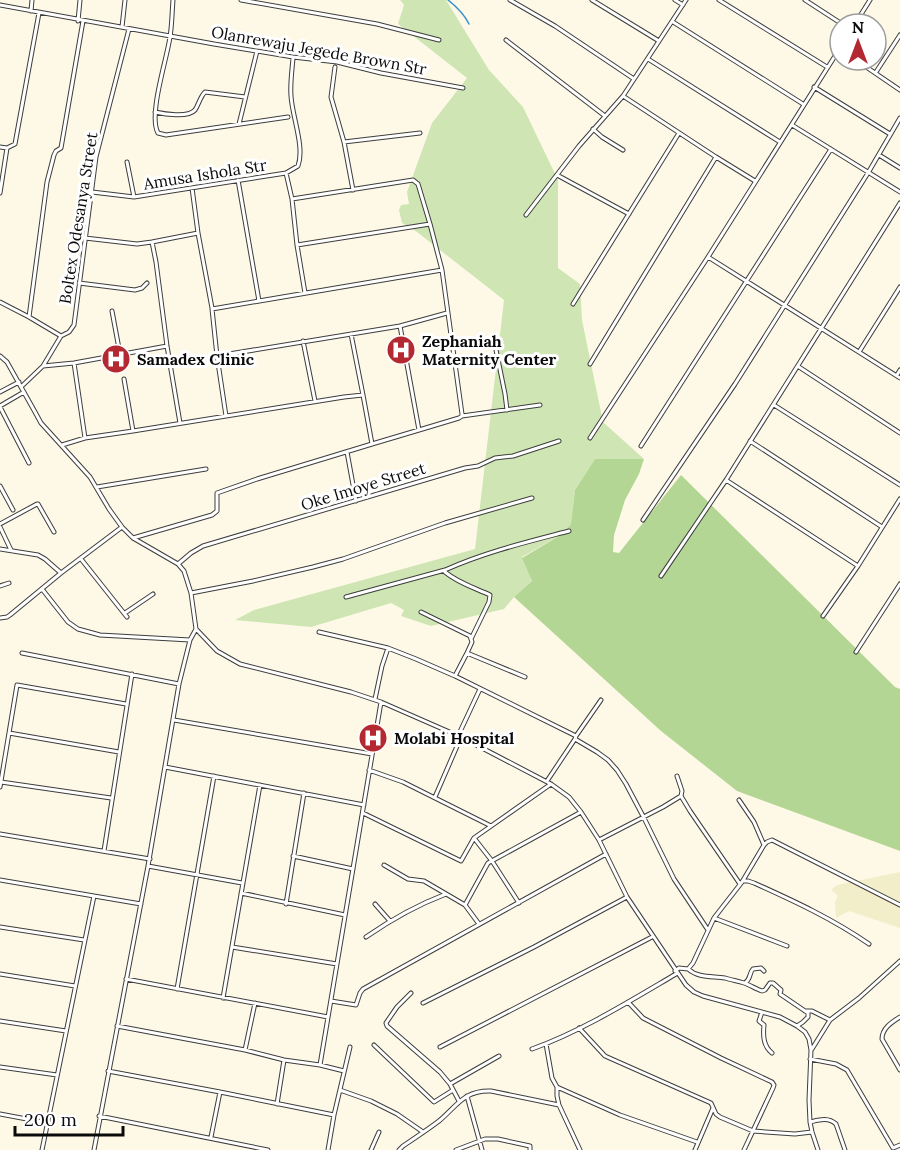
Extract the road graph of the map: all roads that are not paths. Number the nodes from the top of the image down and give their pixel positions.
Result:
1 (32, 0) edge
2 (80, 0) edge
3 (125, 0) edge
4 (173, 0) edge
5 (241, 0) edge
6 (510, 0) edge
7 (592, 0) edge
8 (675, 0) edge
9 (686, 0) edge
10 (719, 0) edge
11 (805, 0) edge
12 (0, 5) edge
13 (683, 5) junction
14 (31, 11) junction
15 (39, 13) junction
16 (828, 15) edge
17 (78, 21) junction
18 (83, 21) junction
19 (672, 22) junction
20 (122, 27) junction
21 (129, 28) junction
22 (900, 35) edge
23 (170, 37) junction
24 (439, 40) dead end
25 (506, 40) dead end
26 (659, 41) junction
27 (257, 51) junction
28 (888, 54) edge
29 (293, 57) junction
30 (648, 59) junction
31 (335, 67) dead end
32 (827, 67) joint
33 (876, 72) edge
34 (634, 79) junction
35 (814, 87) junction
36 (463, 88) dead end
37 (900, 90) edge
38 (623, 96) junction
39 (245, 97) junction
40 (803, 104) junction
41 (155, 112) junction
42 (605, 116) junction
43 (288, 117) dead end
44 (900, 118) edge
45 (239, 124) junction
46 (792, 125) junction
47 (593, 129) junction
48 (680, 133) junction
49 (420, 134) dead end
50 (890, 134) junction
51 (344, 142) junction
52 (780, 142) junction
53 (0, 147) edge
54 (7, 148) junction
55 (831, 149) junction
56 (623, 150) dead end
57 (879, 154) junction
58 (716, 157) junction
59 (127, 162) dead end
60 (900, 168) edge
61 (286, 173) junction
62 (868, 173) junction
63 (557, 175) junction
64 (238, 180) junction
65 (755, 181) junction
66 (192, 188) junction
67 (353, 190) junction
68 (92, 192) junction
69 (900, 192) edge
70 (0, 193) edge
71 (134, 197) junction
72 (292, 199) junction
73 (900, 203) edge
74 (629, 214) junction
75 (526, 215) dead end
76 (430, 224) junction
77 (198, 233) junction
78 (85, 238) junction
79 (152, 242) junction
80 (297, 245) junction
81 (708, 256) junction
82 (442, 270) junction
83 (747, 281) junction
84 (79, 283) junction
85 (147, 283) dead end
86 (900, 287) edge
87 (305, 293) junction
88 (259, 301) junction
89 (0, 302) edge
90 (573, 304) dead end
91 (785, 306) junction
92 (212, 309) junction
93 (112, 311) dead end
94 (447, 313) junction
95 (29, 317) junction
96 (400, 326) junction
97 (822, 329) junction
98 (351, 334) junction
99 (61, 336) junction
100 (494, 340) dead end
101 (303, 341) junction
102 (167, 346) junction
103 (859, 352) junction
104 (120, 354) junction
105 (0, 356) edge
106 (217, 356) junction
107 (74, 363) junction
108 (590, 364) dead end
109 (43, 366) junction
110 (798, 366) junction
111 (900, 370) edge
112 (898, 376) edge
113 (124, 379) dead end
114 (20, 384) junction
115 (0, 392) edge
116 (24, 392) junction
117 (363, 395) junction
118 (315, 401) junction
119 (540, 405) dead end
120 (774, 405) junction
121 (0, 407) edge
122 (507, 410) junction
123 (226, 416) junction
124 (462, 416) junction
125 (180, 423) junction
126 (419, 430) junction
127 (133, 431) junction
128 (900, 433) edge
129 (85, 438) junction
130 (590, 438) dead end
131 (559, 441) dead end
132 (750, 441) junction
133 (372, 444) junction
134 (62, 445) junction
135 (641, 446) dead end
136 (347, 452) junction
137 (29, 463) dead end
138 (206, 469) dead end
139 (726, 480) junction
140 (0, 486) edge
141 (900, 486) edge
142 (97, 487) junction
143 (531, 498) dead end
144 (900, 499) edge
145 (356, 501) junction
146 (13, 510) dead end
147 (644, 520) dead end
148 (0, 526) edge
149 (122, 527) junction
150 (882, 527) junction
151 (569, 531) dead end
152 (54, 532) dead end
153 (133, 538) junction
154 (0, 549) edge
155 (11, 550) junction
156 (81, 559) junction
157 (178, 564) junction
158 (858, 566) junction
159 (445, 570) junction
160 (61, 573) junction
161 (661, 576) dead end
162 (9, 583) dead end
163 (900, 584) edge
164 (0, 586) edge
165 (42, 589) junction
166 (191, 593) junction
167 (153, 594) dead end
168 (346, 597) dead end
169 (421, 612) dead end
170 (124, 613) junction
171 (823, 616) dead end
172 (127, 617) dead end
173 (0, 618) edge
174 (196, 629) junction
175 (319, 632) dead end
176 (471, 639) junction
177 (190, 640) junction
178 (388, 648) junction
179 (856, 652) dead end
180 (467, 653) junction
181 (22, 654) dead end
182 (132, 674) junction
183 (455, 676) junction
184 (525, 677) dead end
185 (179, 684) junction
186 (480, 689) junction
187 (375, 699) junction
188 (601, 700) dead end
189 (381, 702) junction
190 (126, 704) junction
191 (174, 720) junction
192 (9, 733) junction
193 (459, 736) junction
194 (575, 737) junction
195 (118, 752) junction
196 (372, 754) junction
197 (165, 766) junction
198 (369, 770) junction
199 (214, 776) junction
200 (677, 776) dead end
201 (1, 782) edge
202 (549, 782) junction
203 (260, 785) junction
204 (0, 787) edge
205 (304, 793) junction
206 (681, 796) junction
207 (435, 797) junction
208 (111, 798) junction
209 (739, 800) dead end
210 (364, 805) junction
211 (581, 812) junction
212 (363, 813) junction
213 (644, 818) junction
214 (491, 826) junction
215 (0, 834) edge
216 (474, 838) junction
217 (599, 840) junction
218 (764, 845) junction
219 (104, 851) junction
220 (606, 854) junction
221 (293, 856) junction
222 (150, 859) junction
223 (492, 861) junction
224 (384, 865) dead end
225 (148, 866) junction
226 (353, 869) junction
227 (197, 874) junction
228 (0, 880) edge
229 (242, 883) junction
230 (741, 883) junction
231 (241, 893) junction
232 (446, 894) junction
233 (94, 896) junction
234 (627, 897) junction
235 (286, 903) junction
236 (519, 903) junction
237 (141, 904) junction
238 (375, 904) dead end
239 (900, 904) edge
240 (465, 905) junction
241 (345, 915) junction
242 (714, 918) junction
243 (390, 921) junction
244 (480, 924) junction
245 (0, 927) edge
246 (708, 930) junction
247 (652, 936) junction
248 (366, 937) dead end
249 (85, 940) junction
250 (869, 944) dead end
251 (232, 946) junction
252 (787, 946) dead end
253 (900, 961) edge
254 (337, 964) junction
255 (687, 969) junction
256 (764, 971) dead end
257 (676, 972) junction
258 (0, 974) edge
259 (126, 979) junction
260 (745, 983) junction
261 (75, 986) junction
262 (177, 989) junction
263 (411, 993) dead end
264 (224, 998) junction
265 (331, 1001) junction
266 (628, 1002) junction
267 (255, 1003) junction
268 (423, 1003) dead end
269 (805, 1011) junction
270 (762, 1012) junction
271 (328, 1017) junction
272 (900, 1017) edge
273 (830, 1020) junction
274 (0, 1021) edge
275 (117, 1026) junction
276 (797, 1026) junction
277 (579, 1028) junction
278 (67, 1031) junction
279 (546, 1044) junction
280 (374, 1045) dead end
281 (350, 1047) dead end
282 (440, 1047) dead end
283 (532, 1049) dead end
284 (245, 1050) junction
285 (812, 1050) junction
286 (772, 1053) dead end
287 (499, 1056) dead end
288 (810, 1059) junction
289 (284, 1060) junction
290 (320, 1065) junction
291 (0, 1067) edge
292 (900, 1070) edge
293 (108, 1071) junction
294 (344, 1071) junction
295 (57, 1075) junction
296 (450, 1084) junction
297 (557, 1087) junction
298 (340, 1090) junction
299 (453, 1090) junction
300 (220, 1092) junction
301 (467, 1096) junction
302 (459, 1101) junction
303 (277, 1104) junction
304 (559, 1105) junction
305 (713, 1108) junction
306 (0, 1114) edge
307 (334, 1115) junction
308 (99, 1116) junction
309 (810, 1122) junction
310 (48, 1123) junction
311 (753, 1131) junction
312 (379, 1132) dead end
313 (423, 1132) junction
314 (812, 1132) junction
315 (210, 1137) junction
316 (480, 1141) junction
317 (697, 1142) junction
318 (900, 1145) edge
319 (892, 1149) edge
320 (42, 1150) edge
321 (94, 1150) edge
322 (268, 1150) edge
323 (328, 1150) edge
324 (371, 1150) edge
325 (399, 1150) edge
326 (456, 1150) edge
327 (482, 1150) edge
328 (530, 1150) edge
329 (580, 1150) edge
330 (695, 1150) edge
331 (744, 1150) edge
332 (818, 1150) edge
333 (845, 1150) edge

1 - 14 street
2 - 17 street
3 - 20 street
4 - 23 street
5 - 24 street
6 - 34 street
7 - 26 street
8 - 13 street
9 - 13 street
10 - 32 street
11 - 16 street
12 - 14 street, Olanrewaju Jegede Brown Str
13 - 19 street
14 - 15 street, Olanrewaju Jegede Brown Str
15 - 17 street, Olanrewaju Jegede Brown Str
15 - 54 street
17 - 18 street, Olanrewaju Jegede Brown Str
18 - 20 street, Olanrewaju Jegede Brown Str
18 - 95 street
19 - 26 street
19 - 40 street
20 - 21 street, Olanrewaju Jegede Brown Str
21 - 23 street, Olanrewaju Jegede Brown Str
21 - 68 street, Boltex Odesanya Street
22 - 28 street
23 - 27 street, Olanrewaju Jegede Brown Str
23 - 41 street
25 - 42 street
26 - 30 street
27 - 29 street, Olanrewaju Jegede Brown Str
27 - 39 street
29 - 36 street, Olanrewaju Jegede Brown Str
29 - 61 street
30 - 34 street
30 - 52 street
31 - 51 street
32 - 35 street
33 - 37 street
34 - 38 street
35 - 40 street
35 - 50 street
38 - 42 street
38 - 48 street
39 - 41 street
39 - 45 street
40 - 46 street
41 - 45 street
42 - 47 street
43 - 45 street
44 - 50 street
46 - 52 street
46 - 55 street
47 - 56 street
47 - 63 street
48 - 58 street
48 - 74 street
49 - 51 street
50 - 57 street
51 - 67 street
52 - 65 street
53 - 54 street
54 - 70 street
55 - 62 street
55 - 83 street
57 - 60 street
57 - 62 street
58 - 65 street
58 - 108 street
59 - 71 street
61 - 64 street, Amusa Ishola Str
61 - 72 street
62 - 69 street
62 - 91 street
63 - 74 street
63 - 75 street
64 - 66 street, Amusa Ishola Str
64 - 88 street
65 - 81 street
66 - 71 street, Amusa Ishola Str
66 - 77 street
67 - 72 street
67 - 76 street
68 - 71 street, Amusa Ishola Str
68 - 78 street, Boltex Odesanya Street
72 - 80 street
73 - 97 street
74 - 90 street
76 - 80 street
76 - 82 street
77 - 79 street
77 - 92 street
78 - 79 street
78 - 84 street, Boltex Odesanya Street
79 - 102 street
80 - 87 street
81 - 83 street
81 - 130 street
82 - 87 street
82 - 94 street
83 - 91 street
83 - 135 street
84 - 85 street
84 - 99 street, Boltex Odesanya Street
86 - 103 street
87 - 88 street
88 - 92 street
89 - 95 street
91 - 97 street
91 - 147 street
92 - 106 street
93 - 104 street
94 - 96 street
94 - 124 street
95 - 99 street
96 - 98 street
96 - 126 street
97 - 103 street
97 - 110 street
98 - 101 street
98 - 117 street
99 - 109 street, Boltex Odesanya Street
100 - 122 street
101 - 106 street
101 - 118 street
102 - 104 street
102 - 125 street
103 - 112 street
104 - 107 street
105 - 114 street
106 - 123 street
107 - 109 street
107 - 129 street
109 - 114 street, Boltex Odesanya Street
110 - 120 street
110 - 128 street
111 - 112 street
113 - 127 street
114 - 115 street, Boltex Odesanya Street
114 - 116 street
116 - 121 street
116 - 134 street
117 - 118 street
117 - 133 street
118 - 123 street
119 - 122 street
120 - 132 street
120 - 141 street
121 - 137 street
122 - 124 street
123 - 125 street
124 - 126 street
125 - 127 street
126 - 133 street
127 - 129 street
129 - 134 street
131 - 145 street, Oke Imoye Street
132 - 139 street
132 - 150 street
133 - 136 street
134 - 142 street
136 - 145 street
136 - 153 street
138 - 142 street
139 - 158 street
139 - 161 street
140 - 146 street
142 - 149 street
143 - 166 street
144 - 150 street
145 - 157 street, Oke Imoye Street
148 - 152 street
148 - 155 street
149 - 153 street
149 - 156 street
150 - 158 street
151 - 159 street
153 - 157 street
154 - 155 street
155 - 160 street
156 - 160 street
156 - 170 street
157 - 166 street
158 - 171 street
159 - 168 street
159 - 176 street
160 - 165 street
162 - 164 street
163 - 179 street
165 - 173 street
165 - 177 street
166 - 174 street
167 - 170 street
169 - 176 street
170 - 172 street
174 - 177 street
174 - 187 street
175 - 178 street
176 - 180 street
177 - 185 street
178 - 183 street
178 - 187 street
180 - 183 street
180 - 184 street
181 - 182 street
182 - 185 street
182 - 190 street
183 - 186 street
185 - 191 street
186 - 193 street
186 - 194 street
187 - 189 street
188 - 194 street
189 - 193 street
189 - 196 street
190 - 192 street
190 - 195 street
191 - 196 street
191 - 197 street
192 - 195 street
192 - 201 street
193 - 202 street
193 - 207 street
194 - 202 street
194 - 213 street
195 - 208 street
196 - 198 street
197 - 199 street
197 - 222 street
198 - 207 street
198 - 210 street
199 - 203 street
199 - 227 street
200 - 206 street
201 - 204 street
201 - 208 street
202 - 211 street
202 - 214 street
203 - 205 street
203 - 229 street
205 - 210 street
205 - 221 street
206 - 213 street
206 - 230 street
207 - 214 street
208 - 219 street
209 - 218 street
210 - 212 street
211 - 217 street
211 - 223 street
212 - 216 street
212 - 226 street
213 - 217 street
213 - 246 street
214 - 216 street
215 - 219 street
216 - 223 street
217 - 220 street
218 - 230 street
218 - 239 street
219 - 222 street
220 - 234 street
220 - 236 street
221 - 226 street
221 - 235 street
222 - 225 street
223 - 236 street
223 - 240 street
224 - 232 street
225 - 227 street
225 - 237 street
226 - 241 street
227 - 229 street
227 - 262 street
228 - 233 street
229 - 231 street
230 - 242 street
230 - 250 street
231 - 235 street
231 - 251 street
232 - 240 street
232 - 243 street
233 - 237 street
233 - 249 street
234 - 247 street
234 - 268 street
235 - 241 street
236 - 244 street
237 - 259 street
238 - 243 street
240 - 244 street
241 - 254 street
242 - 246 street
242 - 252 street
243 - 248 street
244 - 265 street
245 - 249 street
246 - 255 street
247 - 257 street
247 - 282 street
249 - 261 street
251 - 254 street
251 - 264 street
253 - 273 street
254 - 265 street
255 - 257 street
255 - 260 street
256 - 260 street
257 - 266 street
257 - 270 street
258 - 261 street
259 - 262 street
259 - 275 street
260 - 269 street
261 - 278 street
262 - 264 street
263 - 296 street
264 - 267 street
265 - 271 street
266 - 277 street
266 - 311 street
267 - 271 street
267 - 284 street
269 - 273 street
269 - 276 street
270 - 276 street
270 - 286 street
271 - 290 street
272 - 292 street
273 - 285 street
274 - 278 street
275 - 284 street
275 - 293 street
276 - 285 street
277 - 279 street
277 - 305 street
278 - 295 street
279 - 283 street
279 - 297 street
280 - 299 street
281 - 294 street
284 - 289 street
285 - 288 street
287 - 296 street
288 - 309 street
288 - 319 street
289 - 290 street
289 - 303 street
290 - 294 street
291 - 295 street
293 - 300 street
293 - 308 street
294 - 298 street
295 - 310 street
296 - 299 street
297 - 304 street
297 - 317 street
298 - 307 street
298 - 313 street
299 - 302 street
300 - 303 street
300 - 315 street
301 - 302 street
301 - 304 street
301 - 316 street
302 - 313 street
303 - 307 street
304 - 329 street
305 - 311 street
305 - 317 street
306 - 310 street
307 - 323 street
308 - 315 street
308 - 321 street
309 - 314 street
309 - 333 street
310 - 320 street
311 - 314 street
311 - 331 street
312 - 324 street
313 - 325 street
314 - 332 street
315 - 322 street
316 - 326 street
316 - 327 street
316 - 328 street
317 - 330 street
318 - 319 street

